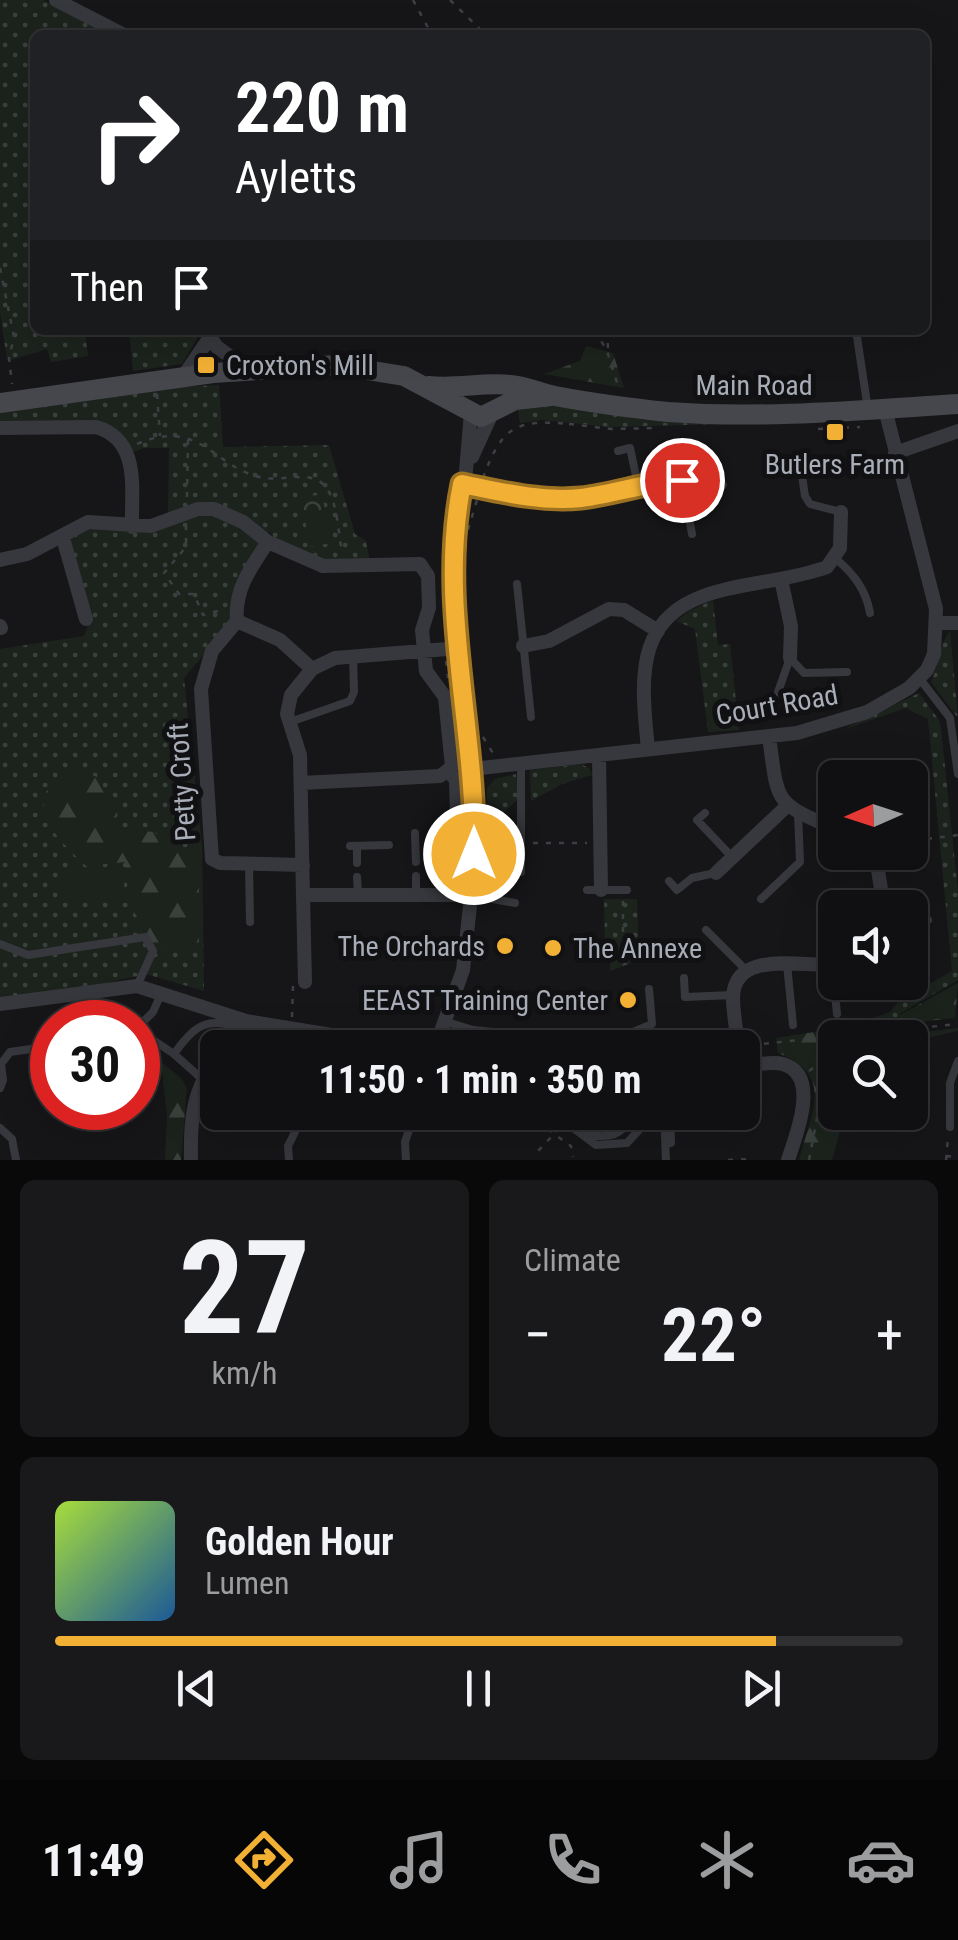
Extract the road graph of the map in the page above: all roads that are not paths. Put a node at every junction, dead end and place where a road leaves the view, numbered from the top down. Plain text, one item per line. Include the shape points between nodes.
1 (56, 0) edge
2 (114, 30) edge
3 (209, 335) edge
4 (211, 335) edge
5 (857, 335) edge
6 (249, 370) junction
7 (183, 377) junction
8 (485, 385) junction
9 (426, 386) junction
10 (551, 396) junction
11 (7, 401) edge
12 (958, 404) edge
13 (877, 409) junction
14 (469, 410) junction
15 (494, 411) junction
16 (0, 428) edge
17 (958, 431) edge
18 (618, 451) dead end
19 (895, 453) junction
20 (801, 469) dead end
21 (464, 478) junction
22 (682, 480) junction
23 (638, 485) junction
24 (723, 485) dead end
25 (841, 512) joint
26 (132, 527) junction
27 (692, 534) dead end
28 (63, 538) junction
29 (268, 542) junction
30 (836, 559) junction
31 (0, 560) edge
32 (782, 579) junction
33 (517, 584) dead end
34 (870, 613) dead end
35 (236, 614) junction
36 (86, 619) dead end
37 (936, 623) junction
38 (958, 623) edge
39 (658, 631) junction
40 (523, 646) junction
41 (460, 648) junction
42 (424, 652) junction
43 (353, 656) junction
44 (790, 658) junction
45 (312, 669) junction
46 (847, 672) dead end
47 (920, 678) junction
48 (772, 709) dead end
49 (531, 718) dead end
50 (289, 722) junction
51 (769, 736) junction
52 (648, 748) junction
53 (599, 755) junction
54 (519, 764) junction
55 (472, 770) junction
56 (449, 772) junction
57 (958, 774) edge
58 (301, 783) junction
59 (792, 810) junction
60 (705, 813) dead end
61 (457, 814) road end
62 (818, 821) edge
63 (415, 833) dead end
64 (389, 845) dead end
65 (732, 858) junction
66 (416, 862) dead end
67 (357, 863) dead end
68 (249, 864) junction
69 (304, 864) junction
70 (520, 872) dead end
71 (716, 873) joint
72 (416, 876) dead end
73 (358, 877) dead end
74 (668, 881) dead end
75 (594, 890) joint
76 (625, 890) road end
77 (416, 892) junction
78 (303, 894) junction
79 (358, 894) junction
80 (464, 894) junction
81 (761, 898) dead end
82 (515, 903) dead end
83 (250, 922) dead end
84 (706, 930) dead end
85 (0, 944) edge
86 (787, 964) junction
87 (818, 964) edge
88 (748, 971) junction
89 (684, 978) dead end
90 (305, 982) road end
91 (137, 986) junction
92 (649, 989) dead end
93 (161, 994) junction
94 (733, 995) junction
95 (158, 1000) edge
96 (836, 1000) edge
97 (0, 1004) edge
98 (837, 1014) dead end
99 (450, 1025) junction
100 (793, 1025) dead end
101 (244, 1030) edge
102 (303, 1030) edge
103 (446, 1030) edge
104 (736, 1030) edge
105 (160, 1045) edge
106 (30, 1046) edge
107 (174, 1054) junction
108 (958, 1060) edge
109 (760, 1065) edge
110 (200, 1077) edge
111 (200, 1085) edge
112 (0, 1088) edge
113 (950, 1127) road end
114 (0, 1128) edge
115 (296, 1130) edge
116 (409, 1130) edge
117 (576, 1130) edge
118 (623, 1130) edge
119 (639, 1130) edge
120 (667, 1130) edge
121 (580, 1133) junction
122 (23, 1137) dead end
123 (12, 1139) junction
124 (16, 1160) edge
125 (192, 1160) edge
126 (289, 1160) edge
127 (406, 1160) edge
128 (668, 1160) edge
129 (788, 1160) edge

1 - 2 street
3 - 7 street
4 - 6 street
5 - 13 lane
6 - 7 main road, Main Road
6 - 9 main road, Main Road via 354,366
7 - 11 main road, Main Road
8 - 9 main road, Main Road
8 - 10 main road, Main Road
8 - 14 main road via 466,395
8 - 15 main road via 498,396
9 - 14 main road, Main Road
10 - 13 main road, Main Road via 692,413
10 - 15 main road, Main Road via 515,400
12 - 13 main road, Main Road
13 - 19 street
14 - 15 main road, Main Road via 481,416
14 - 21 street
15 - 21 street
16 - 26 street via 109,430 131,461
17 - 19 street
18 - 23 lane via 630,448
19 - 37 street
20 - 25 lane via 810,504
21 - 23 street via 480,488 557,499
21 - 41 street via 452,571
22 - 23 street
22 - 24 lane via 707,478
22 - 27 lane
25 - 30 street
26 - 28 street via 88,522
26 - 29 street via 214,509
28 - 31 street
28 - 36 street
29 - 35 street, Petty Croft via 245,574
29 - 42 street via 323,566 414,562 424,568
30 - 32 street via 816,572
30 - 34 lane via 858,582
32 - 39 street via 699,597
32 - 44 street
33 - 40 lane
35 - 45 street
35 - 68 street, Petty Croft via 212,651 201,690 212,859
37 - 38 street
37 - 47 street via 934,654
39 - 40 street via 624,610 608,610 549,641
39 - 52 street via 642,677
40 - 49 lane
41 - 42 street
41 - 55 street
42 - 43 street
42 - 56 street via 426,671 445,697
43 - 45 street
43 - 50 lane via 350,701
44 - 46 lane via 804,672
44 - 48 lane
45 - 50 street via 291,695
47 - 51 street, Court Road via 868,712
47 - 57 lane via 950,718
50 - 58 street
51 - 52 street, Court Road
51 - 59 street via 777,787
52 - 53 street, Court Road
53 - 54 street, Court Road
53 - 75 street
54 - 55 street, Court Road
54 - 70 lane
55 - 80 street via 474,831
56 - 58 street
56 - 61 street via 456,780
58 - 69 street
59 - 62 street
59 - 65 street
59 - 81 lane via 800,862
60 - 65 lane via 697,820
63 - 66 lane
64 - 67 lane via 353,846
65 - 71 street
68 - 69 street, Petty Croft
68 - 83 lane
69 - 78 street
71 - 74 lane via 692,878 677,890
72 - 77 lane
73 - 79 lane
75 - 76 lane
77 - 79 street
77 - 80 street
78 - 79 street
78 - 90 street
80 - 82 lane
80 - 99 street via 463,970
84 - 88 lane
85 - 91 lane via 28,955 146,938 154,951
86 - 87 street
86 - 88 street
86 - 100 lane
88 - 94 street
89 - 94 lane via 685,997
91 - 93 street
91 - 97 street
92 - 99 lane via 652,1024 630,1033 503,1033
93 - 95 lane
93 - 102 street via 246,1021
94 - 104 street
96 - 98 lane
99 - 103 street
101 - 107 lane via 219,1021 202,1024
105 - 107 lane
106 - 112 lane via 2,1058
107 - 110 lane
108 - 113 lane via 950,1083
109 - 129 street via 781,1063 801,1077 802,1106
111 - 125 street via 192,1110
114 - 123 lane
115 - 126 lane
116 - 127 lane
117 - 121 lane
118 - 121 lane via 602,1138
119 - 121 lane via 627,1143 596,1146
120 - 128 lane
122 - 123 lane
123 - 124 lane

